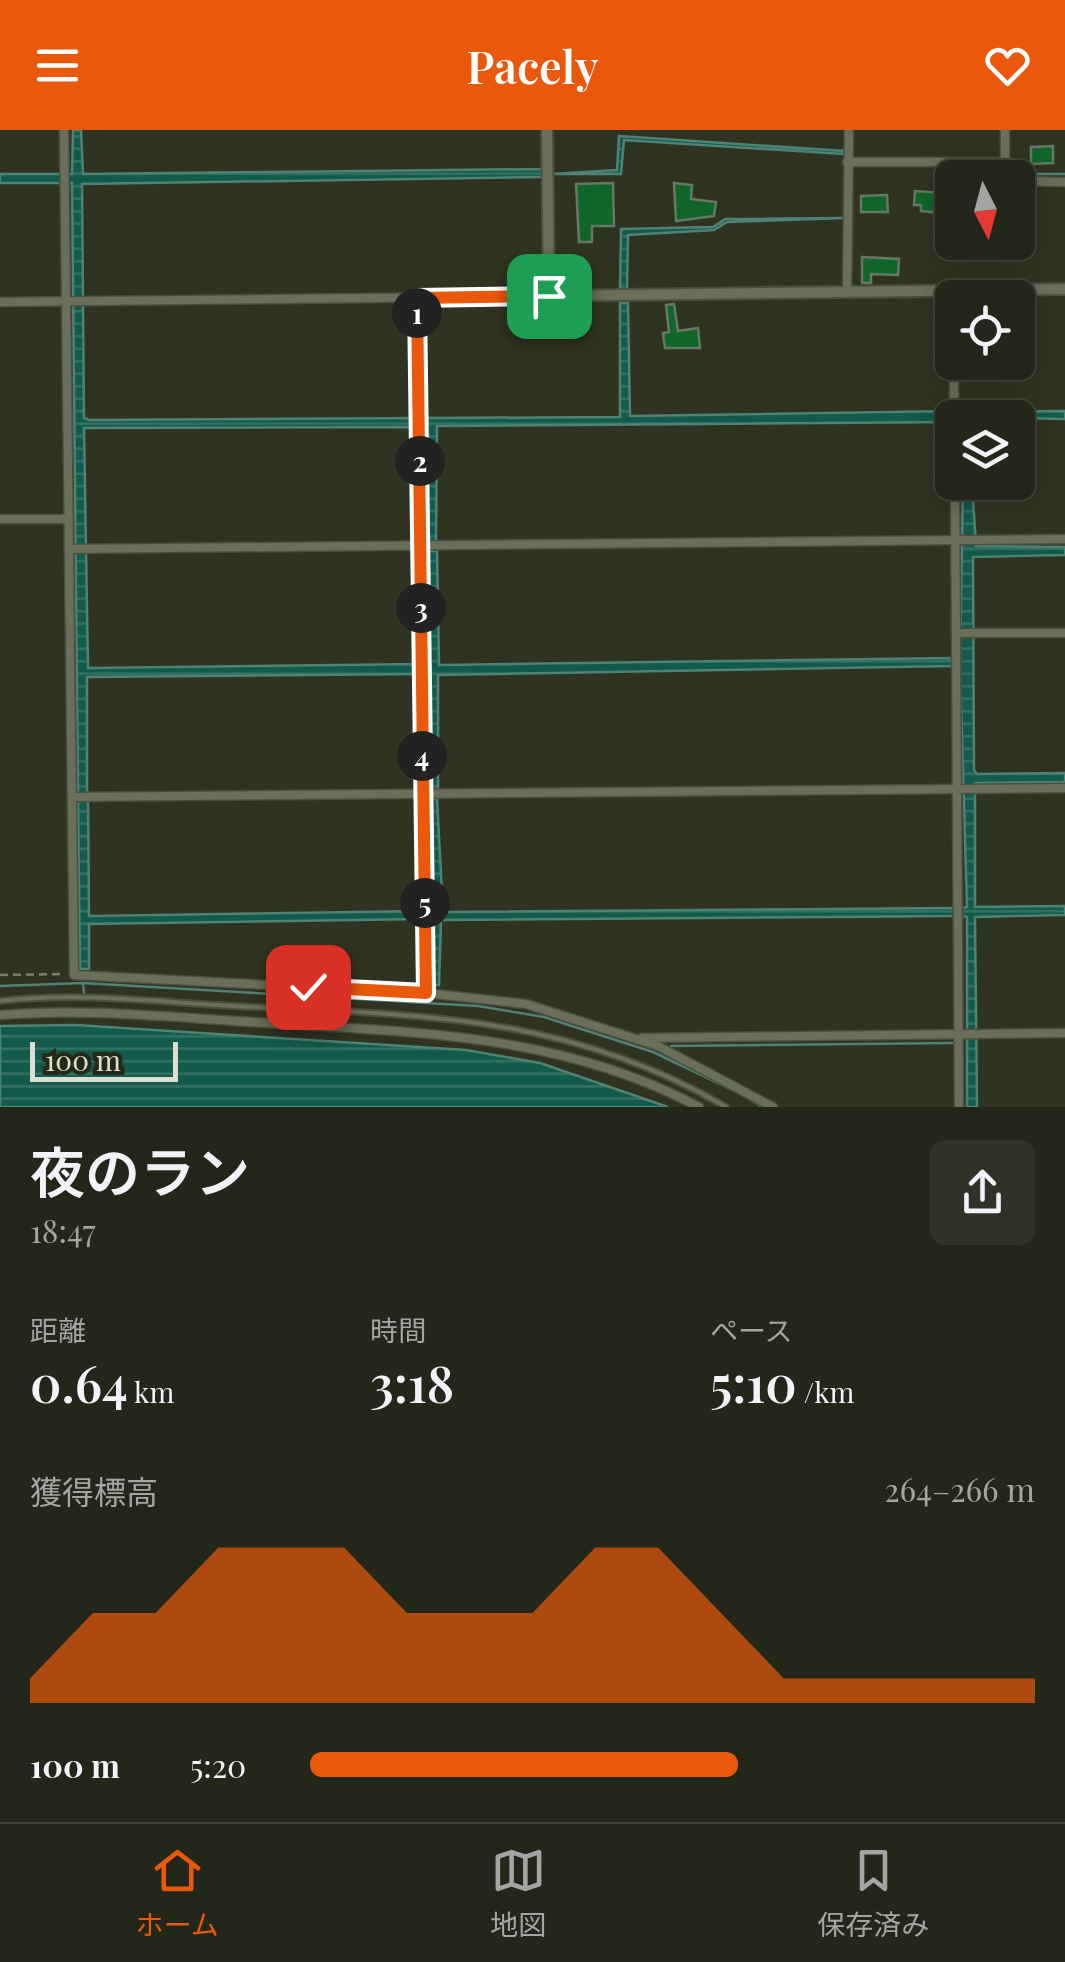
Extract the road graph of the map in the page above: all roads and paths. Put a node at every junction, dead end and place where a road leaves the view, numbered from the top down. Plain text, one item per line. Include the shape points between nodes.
1 (64, 130) edge
2 (547, 130) edge
3 (849, 130) edge
4 (1005, 130) edge
5 (1005, 160) edge
6 (847, 162) junction
7 (935, 162) edge
8 (1035, 181) edge
9 (1065, 182) edge
10 (1065, 290) edge
11 (1035, 291) edge
12 (847, 293) junction
13 (935, 295) edge
14 (549, 296) junction
15 (417, 298) junction
16 (74, 301) junction
17 (0, 302) edge
18 (957, 500) edge
19 (0, 519) edge
20 (68, 519) junction
21 (1065, 539) edge
22 (960, 540) junction
23 (428, 546) junction
24 (77, 549) junction
25 (959, 633) junction
26 (1065, 633) edge
27 (1065, 788) edge
28 (961, 789) junction
29 (431, 794) junction
30 (79, 797) junction
31 (0, 974) edge
32 (74, 975) junction
33 (426, 993) junction
34 (0, 1000) edge
35 (0, 1016) edge
36 (1065, 1033) edge
37 (962, 1034) junction
38 (637, 1038) junction
39 (699, 1107) edge
40 (726, 1107) edge
41 (773, 1107) edge
42 (960, 1107) edge

1 - 16 street
2 - 14 street
3 - 6 street
4 - 5 street
6 - 7 street
6 - 12 street
8 - 9 street
10 - 11 street
12 - 13 street
12 - 14 street
14 - 15 street
15 - 16 street
15 - 23 street
16 - 17 street
16 - 20 street
18 - 22 street
19 - 20 street
20 - 24 street
21 - 22 street
22 - 23 street
22 - 25 street
23 - 24 street
23 - 29 street via 421,670
24 - 30 street via 70,628 71,750
25 - 26 street
25 - 28 street
27 - 28 street
28 - 29 street
28 - 37 street
29 - 30 street
29 - 33 street
30 - 32 street
31 - 32 path
32 - 33 street
33 - 38 street via 526,1004
34 - 40 lane via 85,998 492,1023 640,1062
35 - 39 street via 89,1012 464,1035 550,1050
36 - 37 street
37 - 38 street
37 - 42 street
38 - 41 street

